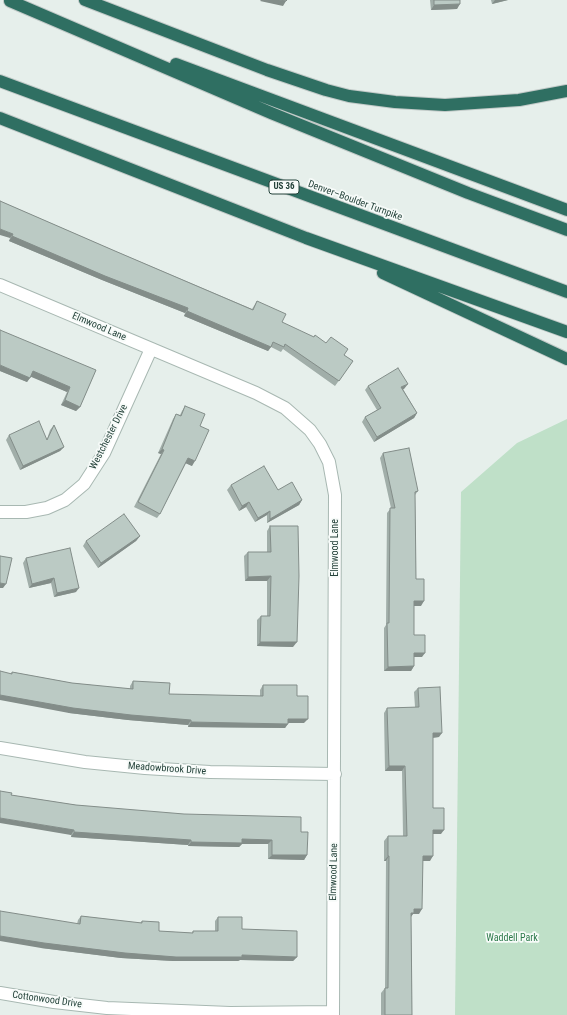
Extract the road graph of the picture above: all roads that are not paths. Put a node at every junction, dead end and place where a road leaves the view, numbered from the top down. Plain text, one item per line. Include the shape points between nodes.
1 (85, 0) edge
2 (8, 1) edge
3 (0, 81) edge
4 (567, 91) edge
5 (0, 118) edge
6 (567, 210) edge
7 (567, 230) edge
8 (306, 238) junction
9 (0, 285) edge
10 (567, 292) edge
11 (567, 332) edge
12 (151, 349) junction
13 (567, 359) edge
14 (0, 512) edge
15 (0, 748) edge
16 (335, 774) junction
17 (0, 993) edge
18 (333, 1014) edge

1 - 4 highway via 267,70 349,96 445,105 519,100
2 - 6 highway
2 - 7 highway via 271,113
3 - 10 highway, Denver–Boulder Turnpike / US 36
5 - 8 highway
8 - 11 highway
8 - 13 highway
9 - 12 street, Elmwood Lane
12 - 14 street, Westchester Drive via 104,452 84,484 66,500 47,508 26,512
12 - 16 street, Elmwood Lane via 256,393 285,408 310,430 329,462 335,495
15 - 16 street, Meadowbrook Drive via 84,762 145,768
16 - 18 street, Elmwood Lane
17 - 18 street, Cottonwood Drive via 106,1008

